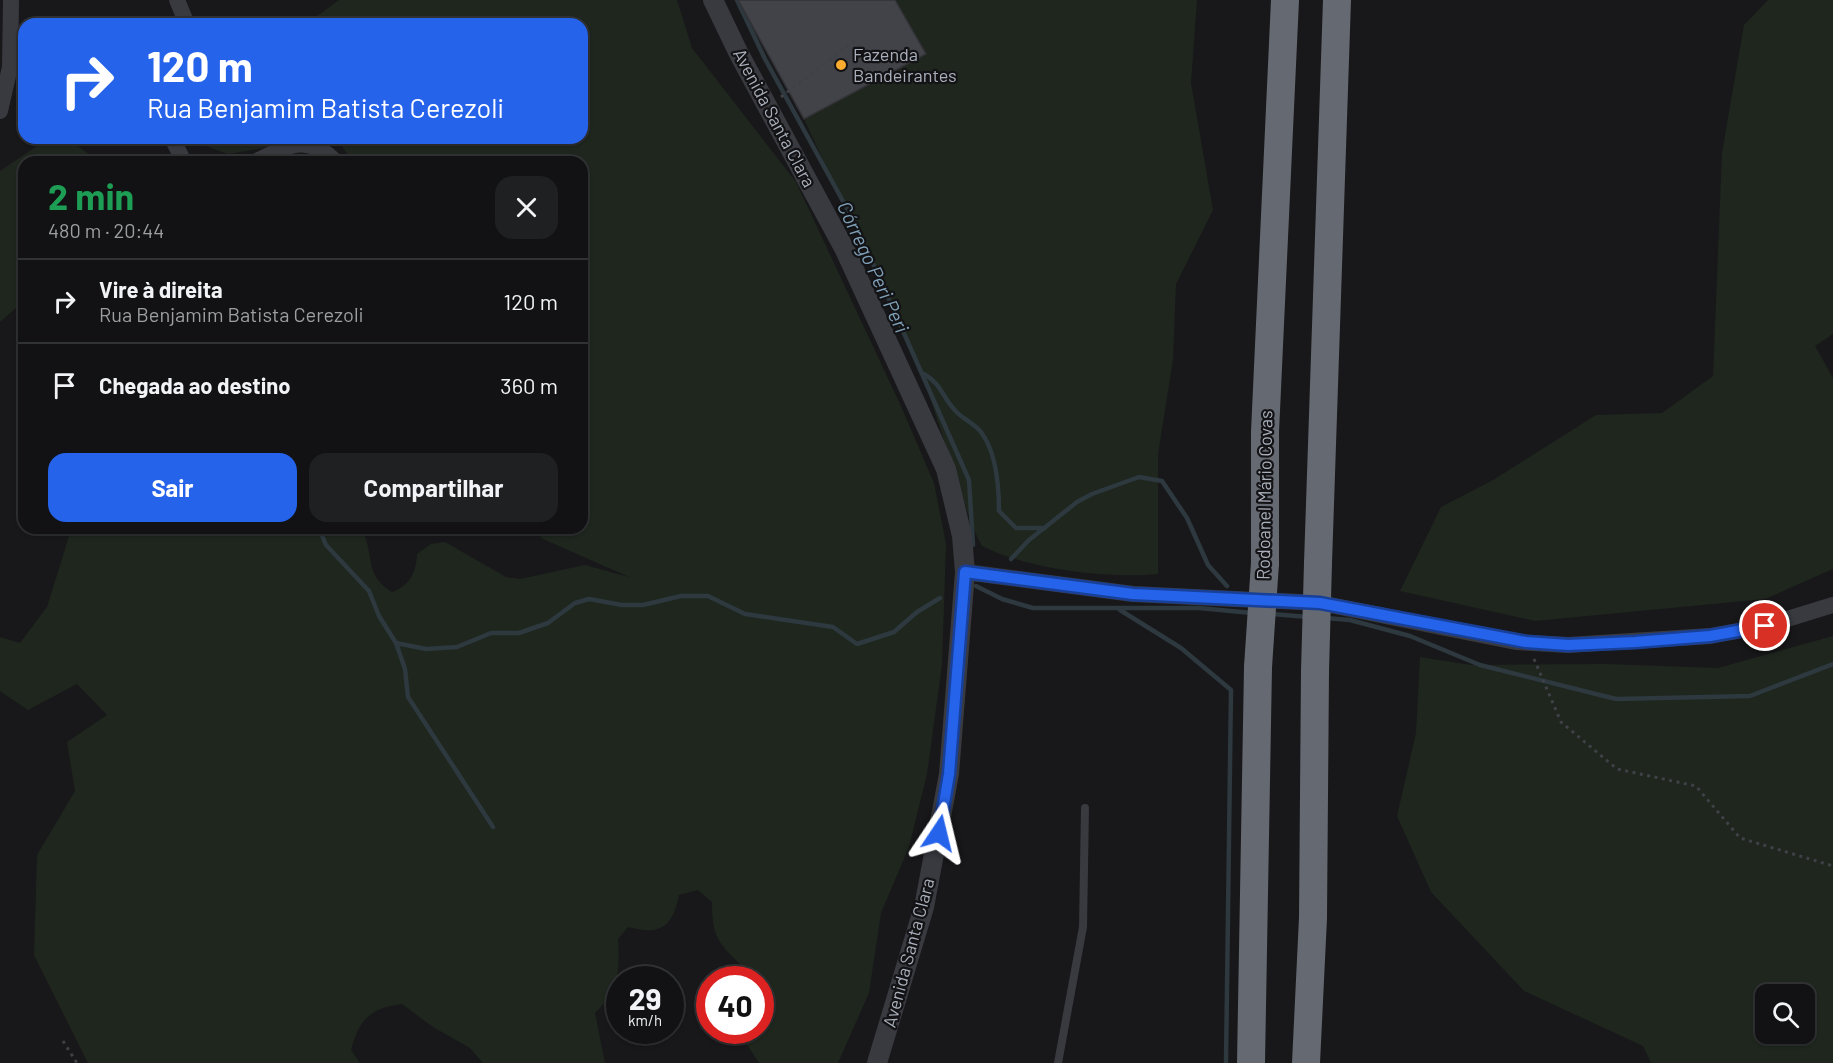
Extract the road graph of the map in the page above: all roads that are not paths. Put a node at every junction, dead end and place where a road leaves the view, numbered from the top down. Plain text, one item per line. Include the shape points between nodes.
1 (11, 0) edge
2 (177, 0) edge
3 (713, 0) edge
4 (1285, 0) edge
5 (1337, 0) edge
6 (184, 18) edge
7 (0, 111) edge
8 (303, 144) edge
9 (303, 144) edge
10 (268, 156) edge
11 (330, 156) edge
12 (965, 572) junction
13 (1833, 605) edge
14 (1085, 808) dead end
15 (877, 1063) edge
16 (1058, 1063) edge
17 (1251, 1063) edge
18 (1306, 1063) edge

1 - 7 street via 10,67
2 - 6 street
3 - 12 street, Avenida Santa Clara via 845,250 946,470 957,510
4 - 17 highway, Rodoanel Mário Covas, bridge via 1265,432
5 - 18 highway, bridge
8 - 10 street
9 - 11 street via 320,147
12 - 13 street via 1133,594 1320,603 1526,642 1568,645 1710,636 1765,626
12 - 15 street, Avenida Santa Clara via 949,774 936,852 924,907
14 - 16 lane via 1083,927

